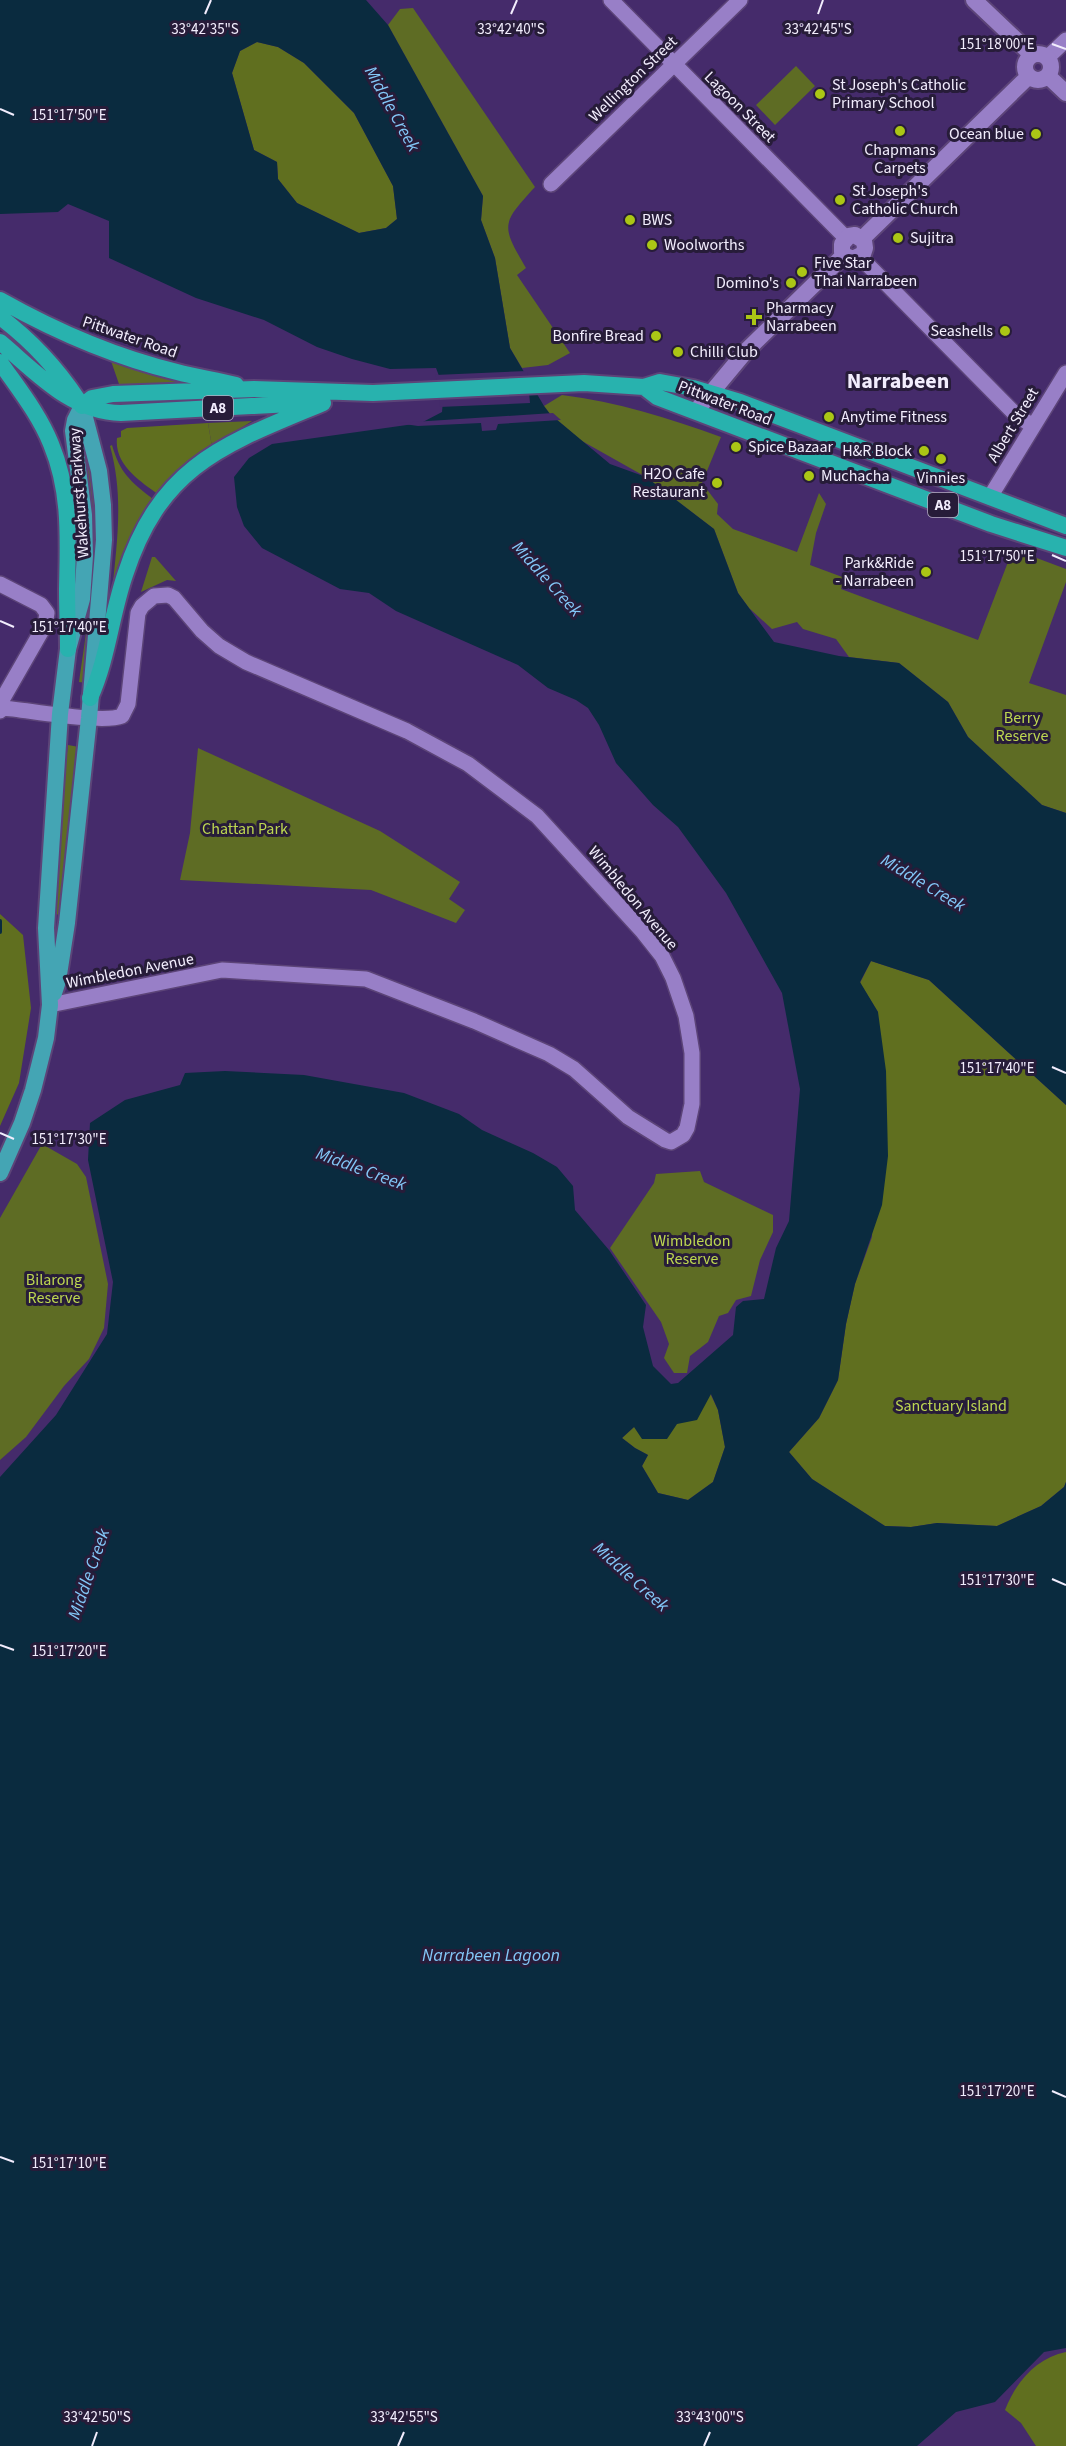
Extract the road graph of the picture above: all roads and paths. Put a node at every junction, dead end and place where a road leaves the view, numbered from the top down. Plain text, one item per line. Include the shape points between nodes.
1 (611, 0) edge
2 (740, 0) edge
3 (974, 0) edge
4 (1066, 39) edge
5 (1040, 56) junction
6 (674, 65) junction
7 (1029, 76) junction
8 (1048, 76) junction
9 (1066, 93) edge
10 (551, 184) dead end
11 (854, 246) junction
12 (0, 300) edge
13 (0, 317) edge
14 (0, 342) edge
15 (0, 362) edge
16 (1066, 372) edge
17 (644, 387) junction
18 (254, 389) junction
19 (373, 393) junction
20 (710, 393) junction
21 (323, 403) junction
22 (82, 406) junction
23 (696, 411) junction
24 (1033, 426) junction
25 (990, 497) junction
26 (1066, 526) edge
27 (1066, 549) edge
28 (0, 584) edge
29 (68, 649) junction
30 (90, 698) junction
31 (1, 709) edge
32 (60, 714) junction
33 (89, 718) junction
34 (67, 923) junction
35 (46, 928) junction
36 (50, 1005) junction
37 (0, 1173) edge

1 - 6 street, Lagoon Street
2 - 6 street, Wellington Street
3 - 5 street
4 - 5 street
5 - 7 street via 1026,64
5 - 8 street via 1051,64
6 - 10 street, Wellington Street
6 - 11 street, Lagoon Street
7 - 8 street via 1036,80
7 - 11 street
8 - 9 street
11 - 20 street via 746,351
11 - 24 street, Lagoon Street via 1016,415
12 - 18 highway, Pittwater Road / A8 via 64,333 130,358
13 - 22 highway via 36,345
14 - 22 highway, Pittwater Road / A8 via 59,392
15 - 29 highway via 38,418 60,471 69,523
16 - 24 street, Albert Street
17 - 19 highway, Pittwater Road / A8 via 584,383
17 - 20 highway, Pittwater Road / A8 via 660,382
17 - 23 highway, Pittwater Road / A8 via 657,397
18 - 19 highway, Pittwater Road / A8
18 - 22 highway, Pittwater Road / A8 via 104,395
19 - 21 highway, Pittwater Road / A8
20 - 23 street
20 - 25 highway, Pittwater Road / A8
21 - 22 highway, Pittwater Road / A8 via 121,413 98,412
21 - 30 highway via 229,443 188,472 161,502 144,528 125,574 101,674
22 - 29 main road, Wakehurst Parkway via 73,430 85,556 82,598
22 - 30 main road, Wakehurst Parkway via 99,471 104,540
23 - 27 highway, Pittwater Road / A8
24 - 25 street, Albert Street
25 - 26 highway, Pittwater Road / A8
28 - 31 street via 41,605 47,613 45,625 2,700
29 - 32 main road, Wakehurst Parkway
30 - 33 main road, Wakehurst Parkway
31 - 32 street, Wimbledon Avenue
32 - 33 street, Wimbledon Avenue
32 - 35 main road, Wakehurst Parkway
33 - 34 main road, Wakehurst Parkway
33 - 36 street, Wimbledon Avenue via 116,718 126,710 138,613 148,599 162,594 174,598 219,646 246,662 407,730 468,764 537,816 662,956 686,1016 692,1053 692,1104 683,1135 677,1140 665,1140 628,1117 574,1069 549,1054 366,979 222,970
34 - 35 main road
34 - 36 main road, Wakehurst Parkway
35 - 36 main road, Wakehurst Parkway
36 - 37 main road, Wakehurst Parkway via 33,1090

